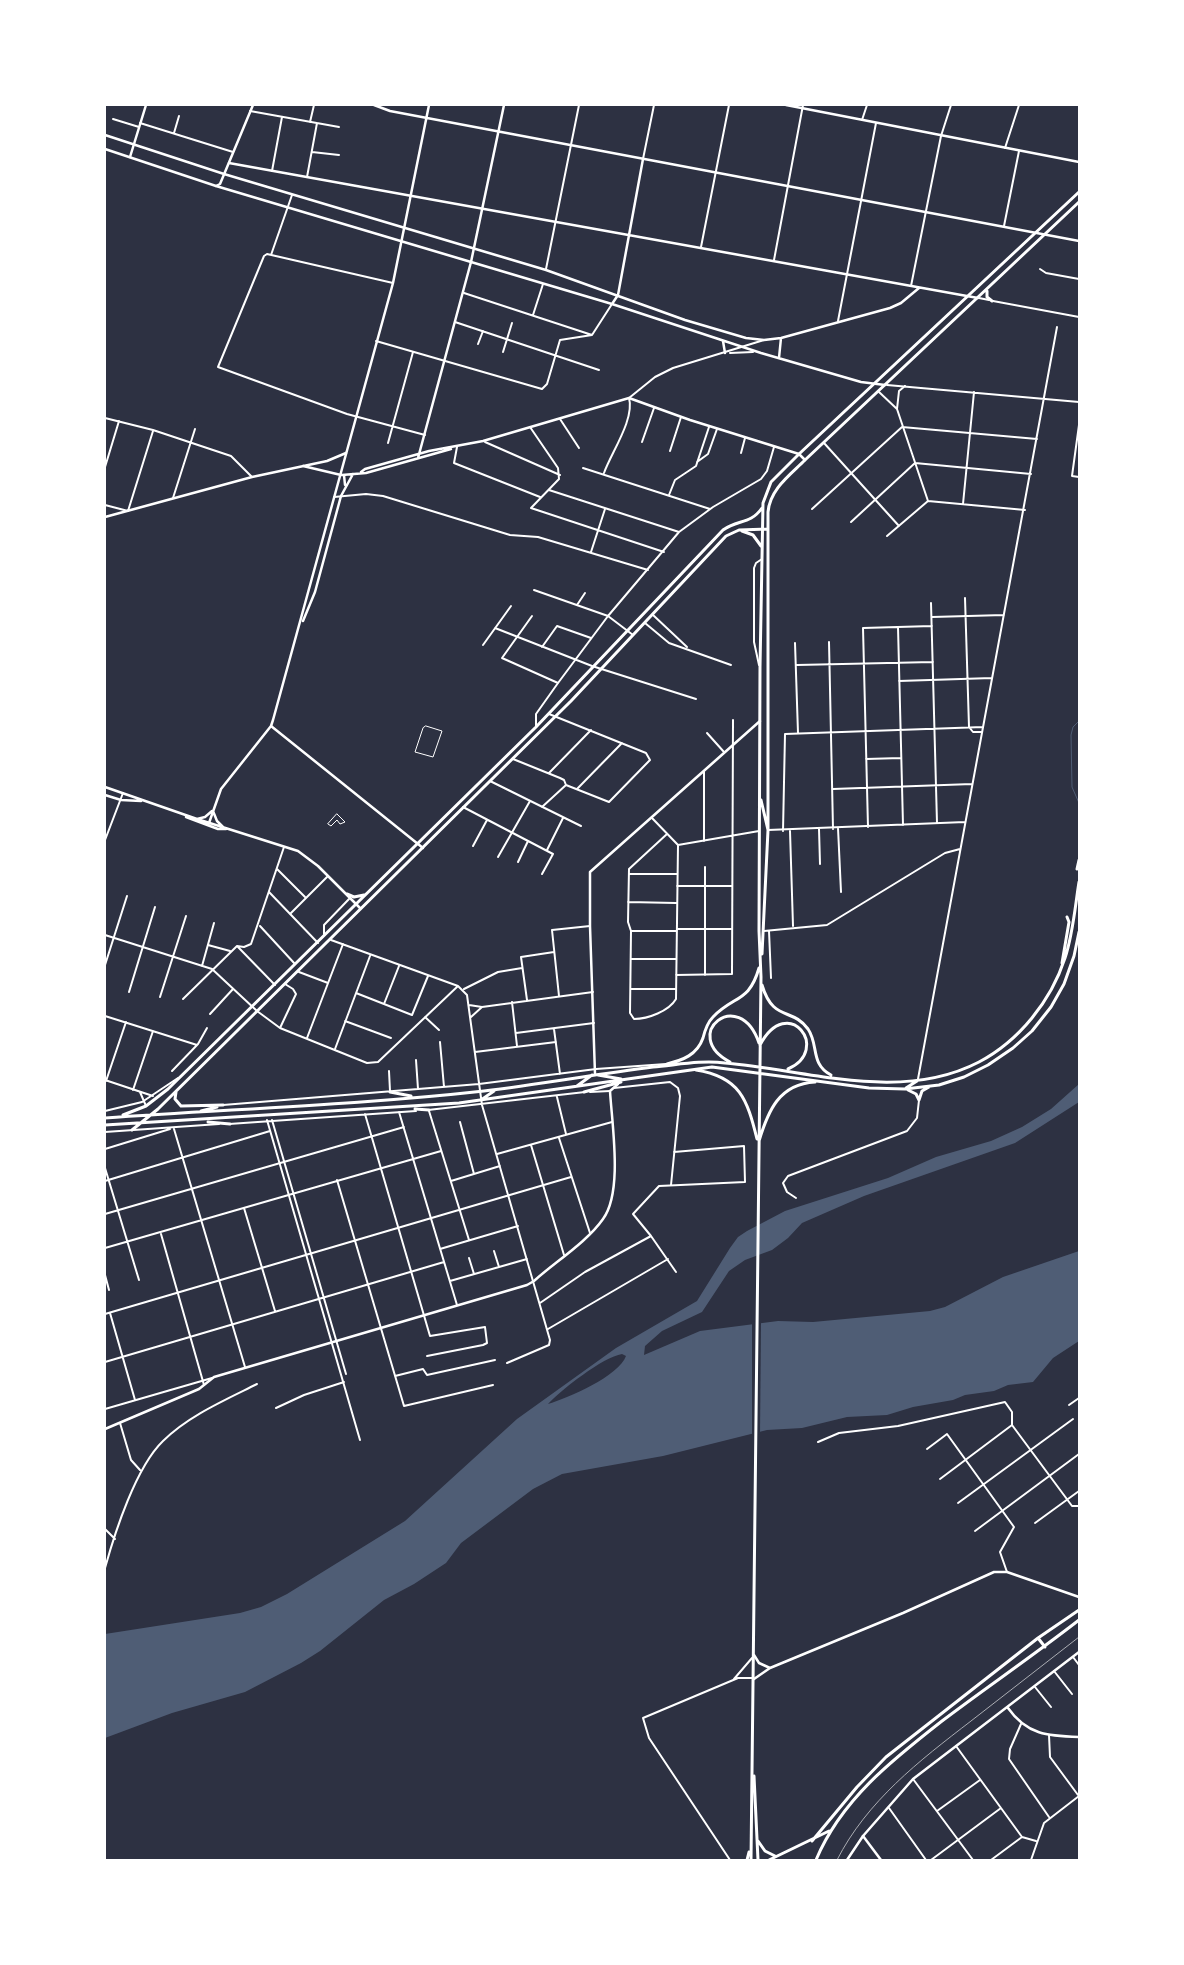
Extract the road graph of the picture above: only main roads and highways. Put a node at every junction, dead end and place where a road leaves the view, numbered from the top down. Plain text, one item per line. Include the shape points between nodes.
1 (1079, 192) edge
2 (1079, 202) edge
3 (987, 290) junction
4 (992, 301) road end
5 (762, 508) junction
6 (762, 529) junction
7 (768, 529) junction
8 (739, 530) junction
9 (762, 548) junction
10 (760, 634) junction
11 (768, 644) junction
12 (767, 704) junction
13 (760, 721) junction
14 (767, 732) junction
15 (760, 794) junction
16 (768, 830) junction
17 (1079, 860) edge
18 (1077, 869) dead end
19 (1079, 882) edge
20 (365, 895) junction
21 (349, 896) road end
22 (1067, 917) dead end
23 (1079, 932) edge
24 (761, 963) junction
25 (1062, 966) junction
26 (761, 977) junction
27 (760, 1046) junction
28 (731, 1063) junction
29 (656, 1067) junction
30 (686, 1070) junction
31 (782, 1070) junction
32 (595, 1074) junction
33 (836, 1077) junction
34 (634, 1078) junction
35 (628, 1079) junction
36 (918, 1080) junction
37 (822, 1081) junction
38 (932, 1086) junction
39 (575, 1087) junction
40 (501, 1089) junction
41 (905, 1089) junction
42 (176, 1091) junction
43 (390, 1092) road end
44 (584, 1092) road end
45 (417, 1097) junction
46 (482, 1103) junction
47 (404, 1108) junction
48 (429, 1110) road end
49 (194, 1114) junction
50 (151, 1115) junction
51 (105, 1118) edge
52 (197, 1120) junction
53 (142, 1123) junction
54 (230, 1124) road end
55 (105, 1125) edge
56 (132, 1130) road end
57 (758, 1144) junction
58 (1079, 1610) edge
59 (1079, 1620) edge
60 (1038, 1638) junction
61 (1045, 1646) junction
62 (753, 1751) junction
63 (833, 1828) junction
64 (756, 1837) junction
65 (812, 1841) junction
66 (776, 1856) junction
67 (749, 1860) edge
68 (758, 1860) edge
69 (770, 1860) edge
70 (816, 1860) edge

1 - 5 main road via 799,454 771,482
2 - 3 main road
3 - 4 main road
3 - 7 main road via 805,460 773,494 768,507
5 - 6 main road
5 - 20 main road via 753,519 723,530 549,714
6 - 7 main road
6 - 8 main road
6 - 9 main road
7 - 11 main road
8 - 9 main road via 753,535
8 - 42 main road via 726,536 556,716
9 - 10 main road
10 - 11 main road
10 - 13 main road
11 - 12 main road
12 - 13 main road
12 - 14 main road
13 - 14 main road
13 - 15 main road
14 - 16 main road
15 - 16 main road
15 - 24 main road
16 - 24 main road via 767,931
17 - 18 main road
19 - 25 main road
20 - 21 main road
20 - 51 main road via 180,1077 146,1106 129,1114
22 - 25 main road
23 - 38 main road via 1064,984 1032,1031 988,1066
24 - 26 main road
24 - 29 main road via 748,993 713,1017 693,1052 683,1060
25 - 36 main road via 1033,1017 1010,1041 971,1066 940,1077
26 - 27 main road
26 - 33 main road via 764,992 772,1004 781,1013 804,1025 811,1035 818,1063 825,1072
27 - 28 main road via 744,1019 732,1015 721,1018 711,1028 710,1042 716,1053
27 - 31 main road via 775,1026 792,1023 800,1028 807,1043 805,1054 797,1064
27 - 57 main road
28 - 29 main road
28 - 31 main road
29 - 32 main road
30 - 34 main road
30 - 37 main road via 717,1067
30 - 57 main road via 714,1073 736,1088 747,1102
31 - 33 main road
32 - 35 main road
32 - 39 main road
32 - 40 main road
33 - 36 main road via 887,1083
34 - 35 main road
34 - 44 main road
35 - 39 main road
36 - 38 main road
36 - 41 main road
37 - 41 main road
37 - 57 main road via 796,1086 777,1100 769,1112
38 - 41 main road
38 - 41 main road via 922,1091 919,1100 913,1091
39 - 46 main road
40 - 45 main road
40 - 46 main road via 491,1092
42 - 49 main road via 175,1100 181,1106 223,1105
42 - 50 main road
43 - 45 main road
45 - 49 main road
46 - 47 main road
47 - 48 main road
47 - 52 main road
49 - 50 main road
50 - 51 main road
50 - 53 main road
52 - 53 main road
52 - 54 main road
53 - 55 main road
53 - 56 main road
57 - 62 main road
58 - 60 main road
59 - 61 main road
60 - 61 main road
60 - 65 main road via 886,1757 856,1787
61 - 63 main road via 901,1753 863,1789
62 - 64 main road
62 - 67 main road
63 - 65 main road
63 - 70 main road
64 - 66 main road via 762,1849
64 - 68 main road
65 - 66 main road
66 - 69 main road

